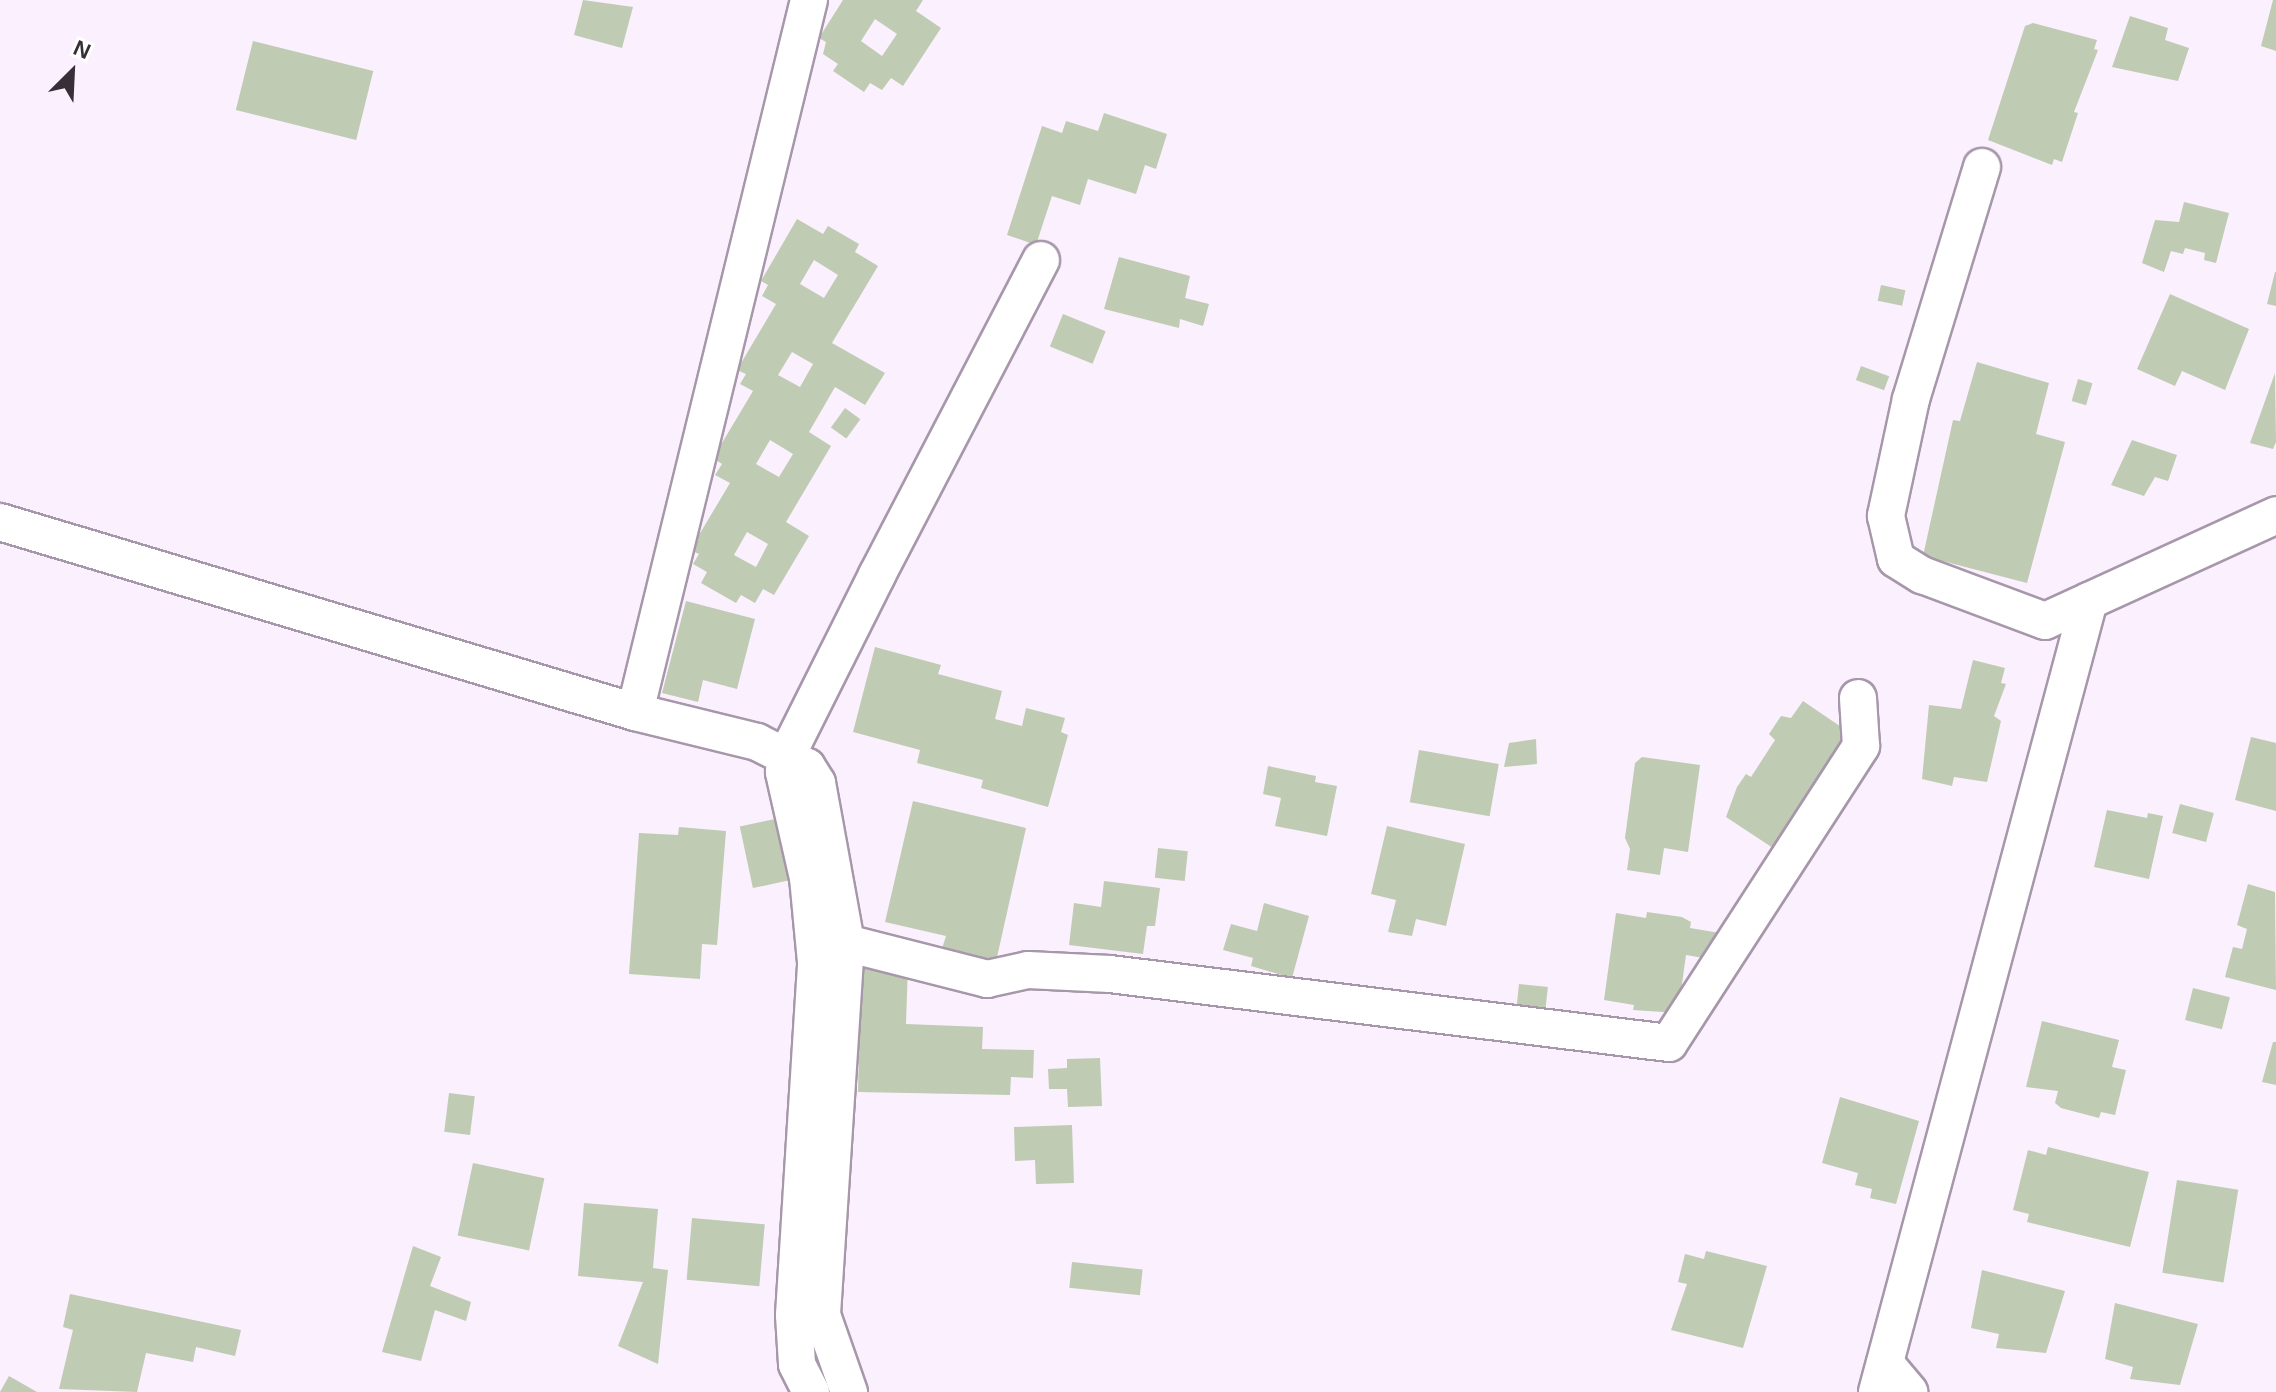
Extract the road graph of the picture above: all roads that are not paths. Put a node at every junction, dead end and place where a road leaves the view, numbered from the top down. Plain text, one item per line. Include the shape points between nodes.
1 (809, 0) edge
2 (1982, 167) dead end
3 (1041, 260) dead end
4 (2276, 515) edge
5 (0, 522) edge
6 (2089, 601) junction
7 (1858, 698) dead end
8 (635, 712) junction
9 (787, 755) junction
10 (846, 943) junction
11 (1881, 1377) edge
12 (811, 1392) edge
13 (849, 1392) edge
14 (1909, 1392) edge

1 - 8 street
2 - 6 street via 1911,399 1886,516 1887,537 1896,559 1922,575 2045,621
3 - 9 street
4 - 6 street
5 - 8 street
6 - 11 street
7 - 10 street via 1861,746 1669,1043 1110,974 1028,970 987,979
8 - 9 street via 722,732
9 - 10 street via 807,767 817,783
9 - 12 street via 784,772 808,878 816,962 794,1315 797,1364
10 - 13 street via 822,1315
11 - 14 street

